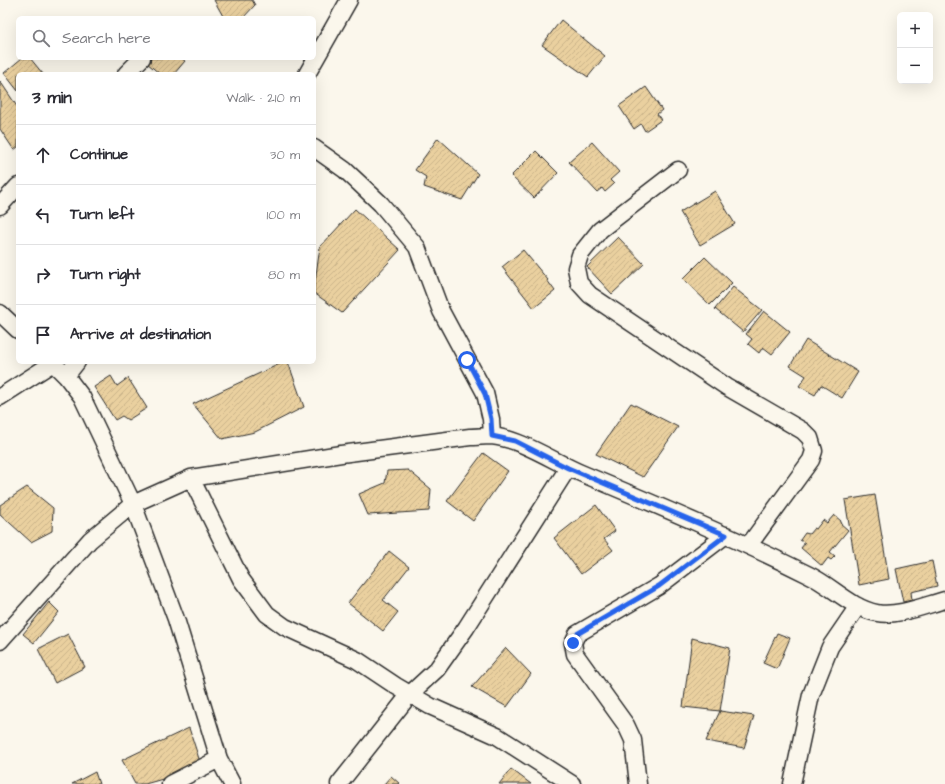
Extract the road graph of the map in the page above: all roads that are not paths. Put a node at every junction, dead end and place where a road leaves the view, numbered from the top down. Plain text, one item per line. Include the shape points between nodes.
1 (349, 0) edge
2 (316, 58) edge
3 (140, 60) edge
4 (315, 60) edge
5 (128, 72) edge
6 (308, 72) edge
7 (316, 149) edge
8 (678, 170) dead end
9 (16, 188) edge
10 (0, 206) edge
11 (0, 313) edge
12 (16, 328) edge
13 (49, 364) edge
14 (54, 364) edge
15 (76, 364) edge
16 (66, 376) junction
17 (0, 398) edge
18 (492, 436) junction
19 (568, 468) junction
20 (190, 478) junction
21 (133, 504) junction
22 (726, 535) junction
23 (749, 545) junction
24 (945, 600) edge
25 (858, 606) junction
26 (0, 641) edge
27 (410, 694) junction
28 (219, 759) junction
29 (565, 782) edge
30 (170, 784) edge
31 (232, 784) edge
32 (339, 784) edge
33 (638, 784) edge
34 (792, 784) edge

1 - 2 street
3 - 5 street
4 - 6 street
7 - 18 street via 345,170 381,204 417,247 441,311 485,394
8 - 23 street via 600,230 580,255 576,268 579,283 590,295 727,387 803,431 810,438 814,451 811,460
9 - 10 street
11 - 12 street
13 - 17 street
14 - 16 street
15 - 16 street
16 - 21 street via 82,397
18 - 19 street via 515,441
18 - 20 street via 341,454
19 - 22 street
19 - 27 street via 462,634 437,669
20 - 21 street
20 - 27 street via 241,579 267,614 285,626 357,660
21 - 26 street via 90,540
21 - 28 street via 176,619
22 - 23 street
22 - 33 street via 659,586 577,634 573,643 575,654 626,725 633,740
23 - 25 street via 812,576
24 - 25 street via 897,613 878,613
25 - 34 street via 830,647 810,695
27 - 29 street via 430,706 497,736
27 - 32 street
28 - 30 street
28 - 31 street

